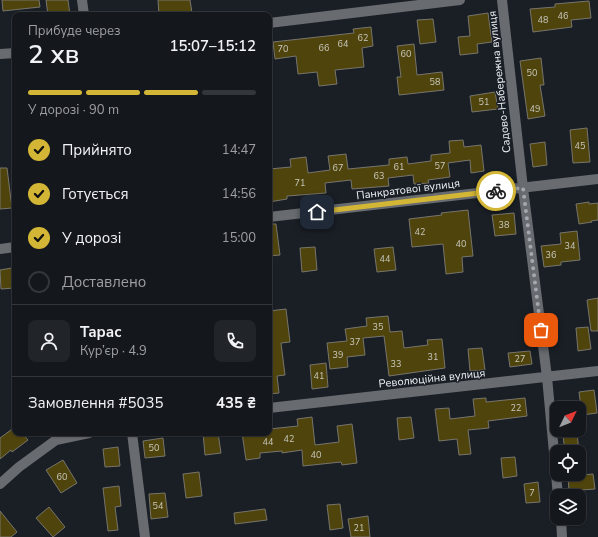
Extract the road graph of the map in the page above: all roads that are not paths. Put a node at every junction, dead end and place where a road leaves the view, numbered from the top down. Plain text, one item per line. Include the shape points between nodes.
1 (82, 0) edge
2 (460, 0) edge
3 (502, 0) edge
4 (84, 12) edge
5 (272, 23) edge
6 (12, 52) edge
7 (0, 54) edge
8 (598, 179) edge
9 (523, 188) junction
10 (272, 217) edge
11 (12, 247) edge
12 (0, 249) edge
13 (598, 371) edge
14 (547, 377) junction
15 (272, 408) edge
16 (74, 436) edge
17 (132, 436) edge
18 (0, 484) edge
19 (557, 489) edge
20 (561, 525) edge
21 (144, 537) edge
22 (562, 537) edge

1 - 4 street
2 - 5 street
3 - 9 street, Садово-Набережна вулиця
6 - 7 street
8 - 9 street, Панкратової вулиця
9 - 10 street, Панкратової вулиця
9 - 14 street, Садово-Набережна вулиця
11 - 12 street
13 - 14 street, Революційна вулиця
14 - 15 street, Революційна вулиця
14 - 19 street, Садово-Набережна вулиця
16 - 18 street via 56,440
17 - 21 street
20 - 22 street

